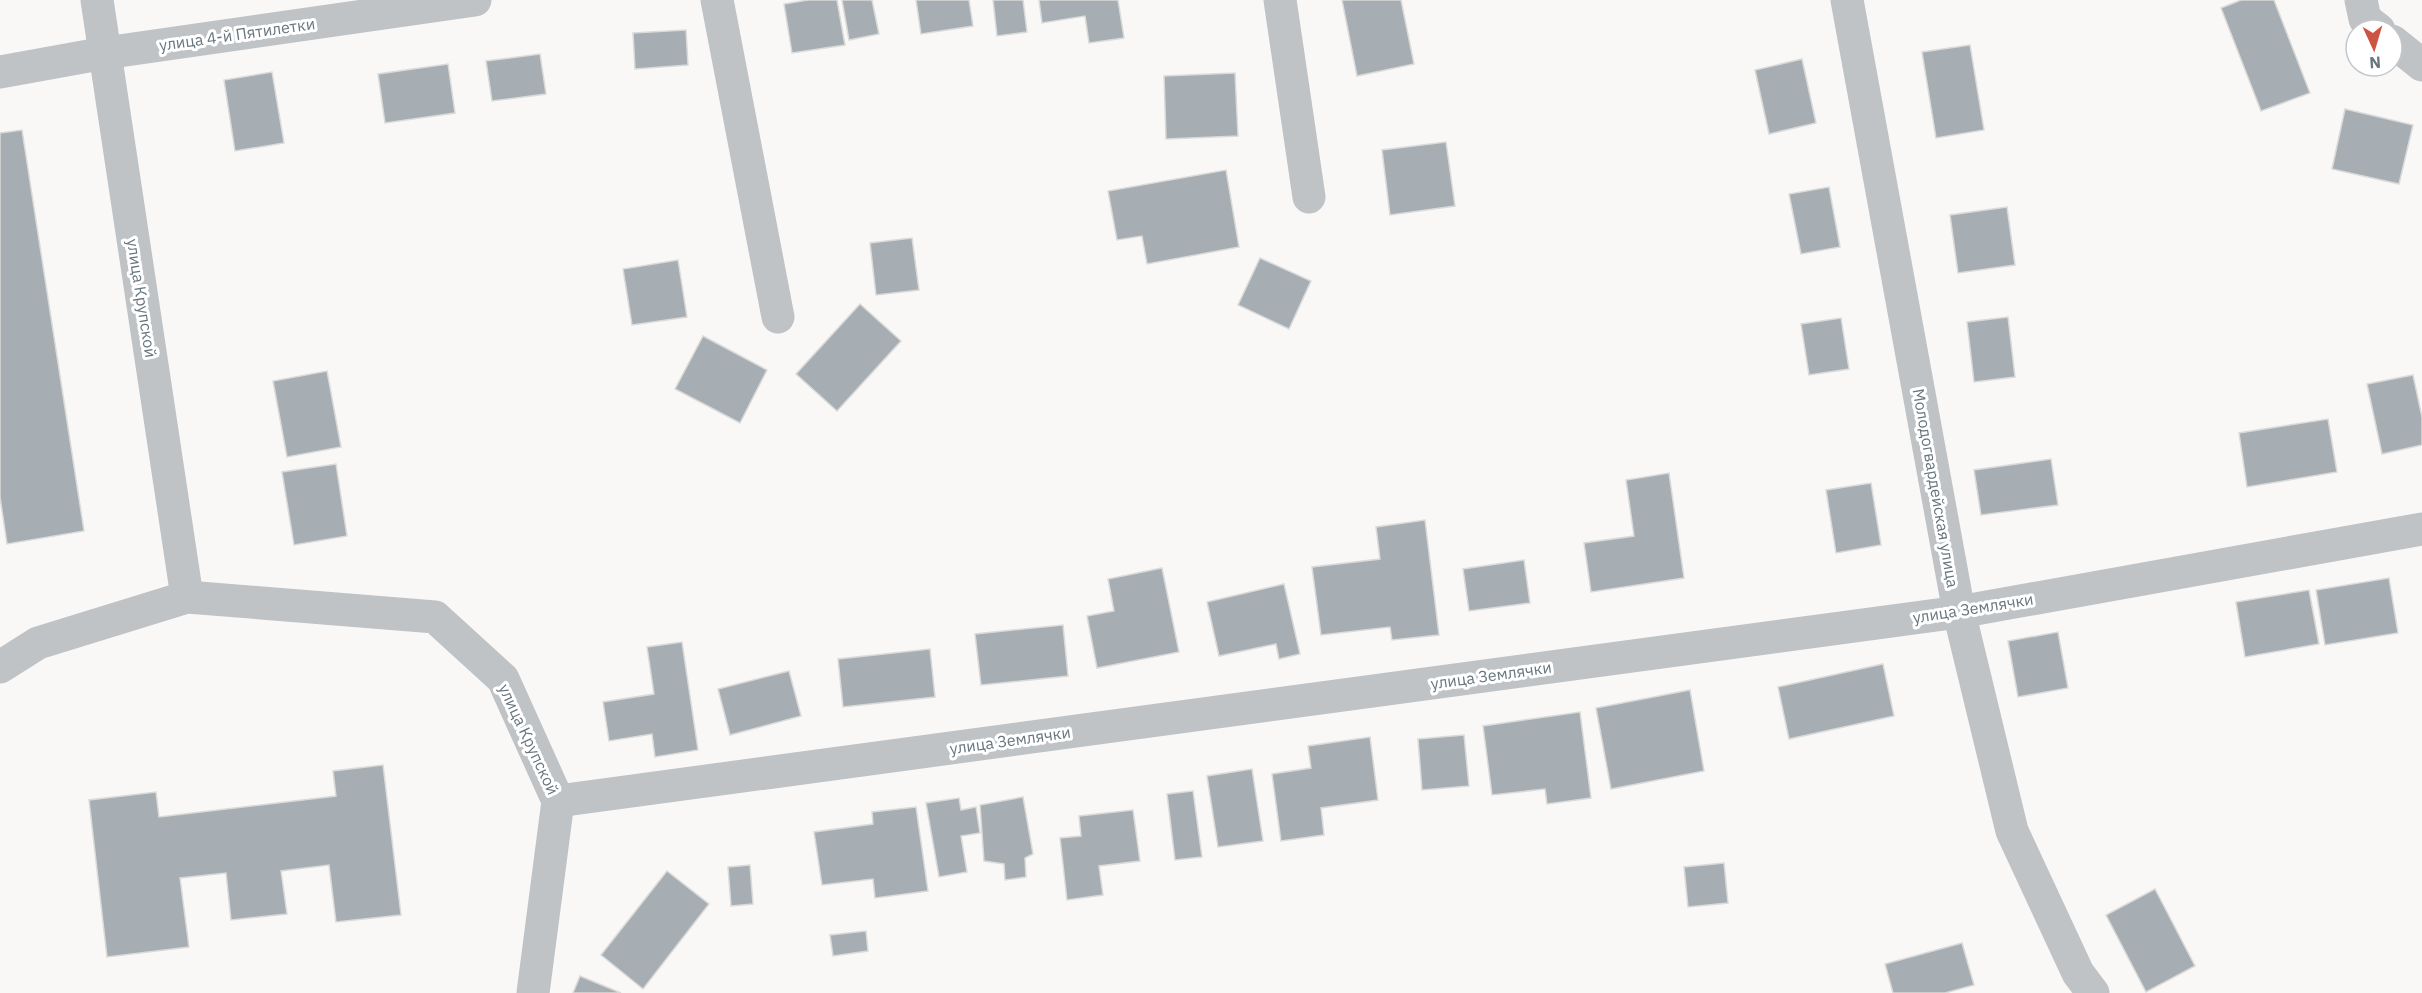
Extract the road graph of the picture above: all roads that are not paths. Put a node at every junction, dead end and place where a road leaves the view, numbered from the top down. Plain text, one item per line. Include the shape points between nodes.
1 (97, 0) edge
2 (475, 0) edge
3 (717, 0) edge
4 (1280, 0) edge
5 (1847, 0) edge
6 (2361, 0) edge
7 (2365, 18) edge
8 (2404, 51) edge
9 (105, 53) junction
10 (2422, 65) edge
11 (0, 72) edge
12 (1310, 197) dead end
13 (778, 317) dead end
14 (2422, 529) edge
15 (187, 597) junction
16 (1959, 612) junction
17 (0, 667) edge
18 (558, 801) junction
19 (533, 993) edge
20 (2092, 993) edge

1 - 9 street, улица Крупской
2 - 9 street, улица 4-й Пятилетки
3 - 13 street
4 - 12 street
5 - 16 street, Молодогвардейская улица
6 - 7 street
8 - 10 street
9 - 11 street, улица 4-й Пятилетки
9 - 15 street, улица Крупской
14 - 16 street, улица Землячки
15 - 17 street, улица Крупской via 38,643
15 - 18 street, улица Крупской via 435,617 503,679
16 - 18 street, улица Землячки
16 - 20 street, Молодогвардейская улица via 2012,831 2078,973
18 - 19 street, улица Крупской

